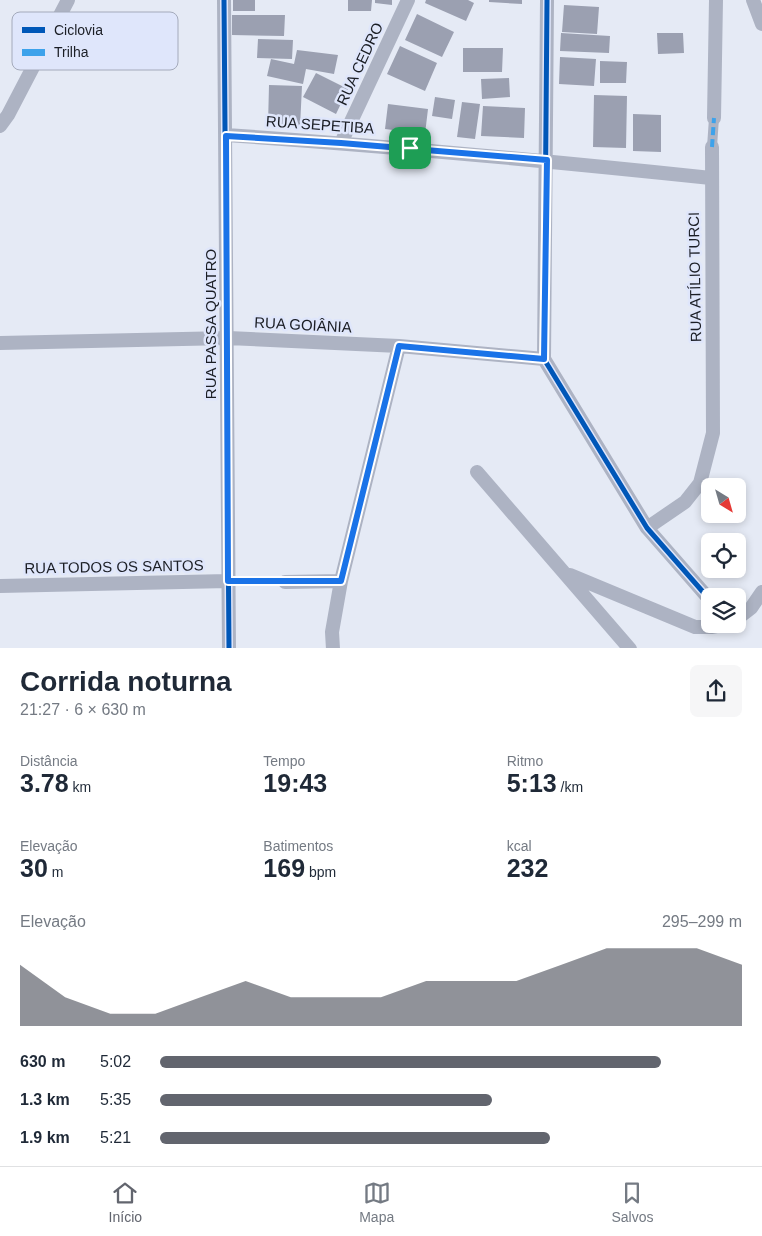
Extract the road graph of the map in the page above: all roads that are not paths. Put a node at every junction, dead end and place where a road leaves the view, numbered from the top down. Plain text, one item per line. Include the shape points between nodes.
1 (68, 0) edge
2 (224, 0) edge
3 (408, 0) edge
4 (547, 0) edge
5 (716, 0) edge
6 (753, 0) edge
7 (62, 12) edge
8 (762, 24) edge
9 (32, 70) edge
10 (714, 118) joint
11 (0, 126) edge
12 (226, 136) junction
13 (341, 143) junction
14 (712, 147) joint
15 (547, 160) junction
16 (711, 178) junction
17 (228, 338) junction
18 (0, 343) edge
19 (399, 346) junction
20 (544, 359) junction
21 (477, 472) dead end
22 (647, 528) junction
23 (566, 573) junction
24 (228, 581) junction
25 (341, 581) junction
26 (286, 582) road end
27 (0, 586) edge
28 (701, 590) edge
29 (762, 592) edge
30 (746, 612) edge
31 (701, 627) edge
32 (229, 648) edge
33 (333, 648) edge
34 (630, 648) edge

1 - 7 street
2 - 12 street, RUA PASSA QUATRO
3 - 13 street, RUA CEDRO
4 - 15 street
5 - 10 street, RUA ATÍLIO TURCI
6 - 8 street
9 - 11 street
10 - 14 street, RUA ATÍLIO TURCI
12 - 13 street, RUA SEPETIBA
12 - 17 street, RUA PASSA QUATRO
13 - 15 street, RUA SEPETIBA
14 - 16 street, RUA ATÍLIO TURCI
15 - 16 street, RUA SEPETIBA
15 - 20 street
16 - 22 street, RUA ATÍLIO TURCI via 713,433 700,483 684,502
17 - 18 street, RUA GOIÂNIA
17 - 19 street, RUA GOIÂNIA
17 - 24 street, RUA PASSA QUATRO
19 - 20 street, RUA GOIÂNIA
19 - 25 street
20 - 22 street
21 - 23 street
22 - 28 street
23 - 31 street
23 - 34 street
24 - 27 street, RUA TODOS OS SANTOS
24 - 32 street, RUA PASSA QUATRO
25 - 26 street
25 - 33 street via 332,632
29 - 30 street

